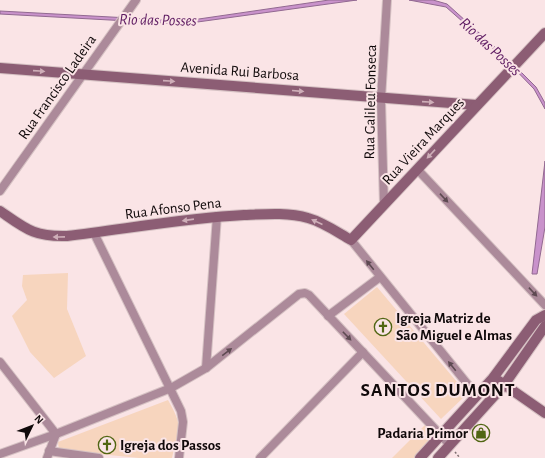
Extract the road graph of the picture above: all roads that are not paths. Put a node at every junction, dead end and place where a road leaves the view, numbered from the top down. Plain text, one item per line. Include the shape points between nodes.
1 (136, 0) edge
2 (386, 3) edge
3 (545, 33) edge
4 (0, 68) edge
5 (83, 75) junction
6 (381, 99) junction
7 (477, 105) junction
8 (417, 170) junction
9 (0, 190) edge
10 (384, 205) junction
11 (0, 211) edge
12 (217, 216) junction
13 (94, 233) junction
14 (350, 240) junction
15 (380, 277) junction
16 (545, 305) edge
17 (545, 314) edge
18 (328, 316) junction
19 (545, 326) edge
20 (363, 352) junction
21 (0, 362) edge
22 (206, 368) junction
23 (493, 378) junction
24 (504, 385) junction
25 (171, 388) junction
26 (477, 396) junction
27 (545, 413) edge
28 (56, 434) junction
29 (440, 436) junction
30 (450, 445) junction
31 (0, 454) edge
32 (48, 455) edge
33 (99, 458) edge
34 (179, 458) edge
35 (260, 458) edge
36 (420, 458) edge
37 (438, 458) edge

1 - 5 street, Rua Francisco Ladeira
2 - 6 street, Rua Galileu Fonseca
3 - 7 main road, Rua Vieira Marques
4 -> 5 main road, Avenida Rui Barbosa
5 -> 6 main road, Avenida Rui Barbosa via 273,88
5 - 9 street, Rua Francisco Ladeira
6 -> 7 main road, Avenida Rui Barbosa
6 - 10 street, Rua Galileu Fonseca
7 -> 8 main road, Rua Vieira Marques
8 - 10 main road, Rua Vieira Marques
8 -> 16 street
10 - 14 main road, Rua Vieira Marques
13 -> 11 main road, Rua Afonso Pena via 48,237 24,227
12 -> 13 main road, Rua Afonso Pena
14 -> 12 main road, Rua Afonso Pena via 308,218 262,214
12 - 22 street
13 - 25 street
15 -> 14 street
15 - 18 street
26 -> 15 street
17 - 23 main road via 536,320
18 -> 20 street
22 -> 18 street via 299,294 309,295
19 - 24 main road
20 - 29 street
20 - 35 street
21 - 28 street
22 - 25 street
23 - 24 main road
23 - 26 main road
24 - 27 main road
24 - 30 main road
25 - 28 street
25 - 34 street via 181,410 183,422
26 - 29 main road
26 - 30 main road via 478,404
28 - 31 street
28 - 32 street
29 - 30 street
29 - 36 main road
30 - 37 main road
32 - 33 street

